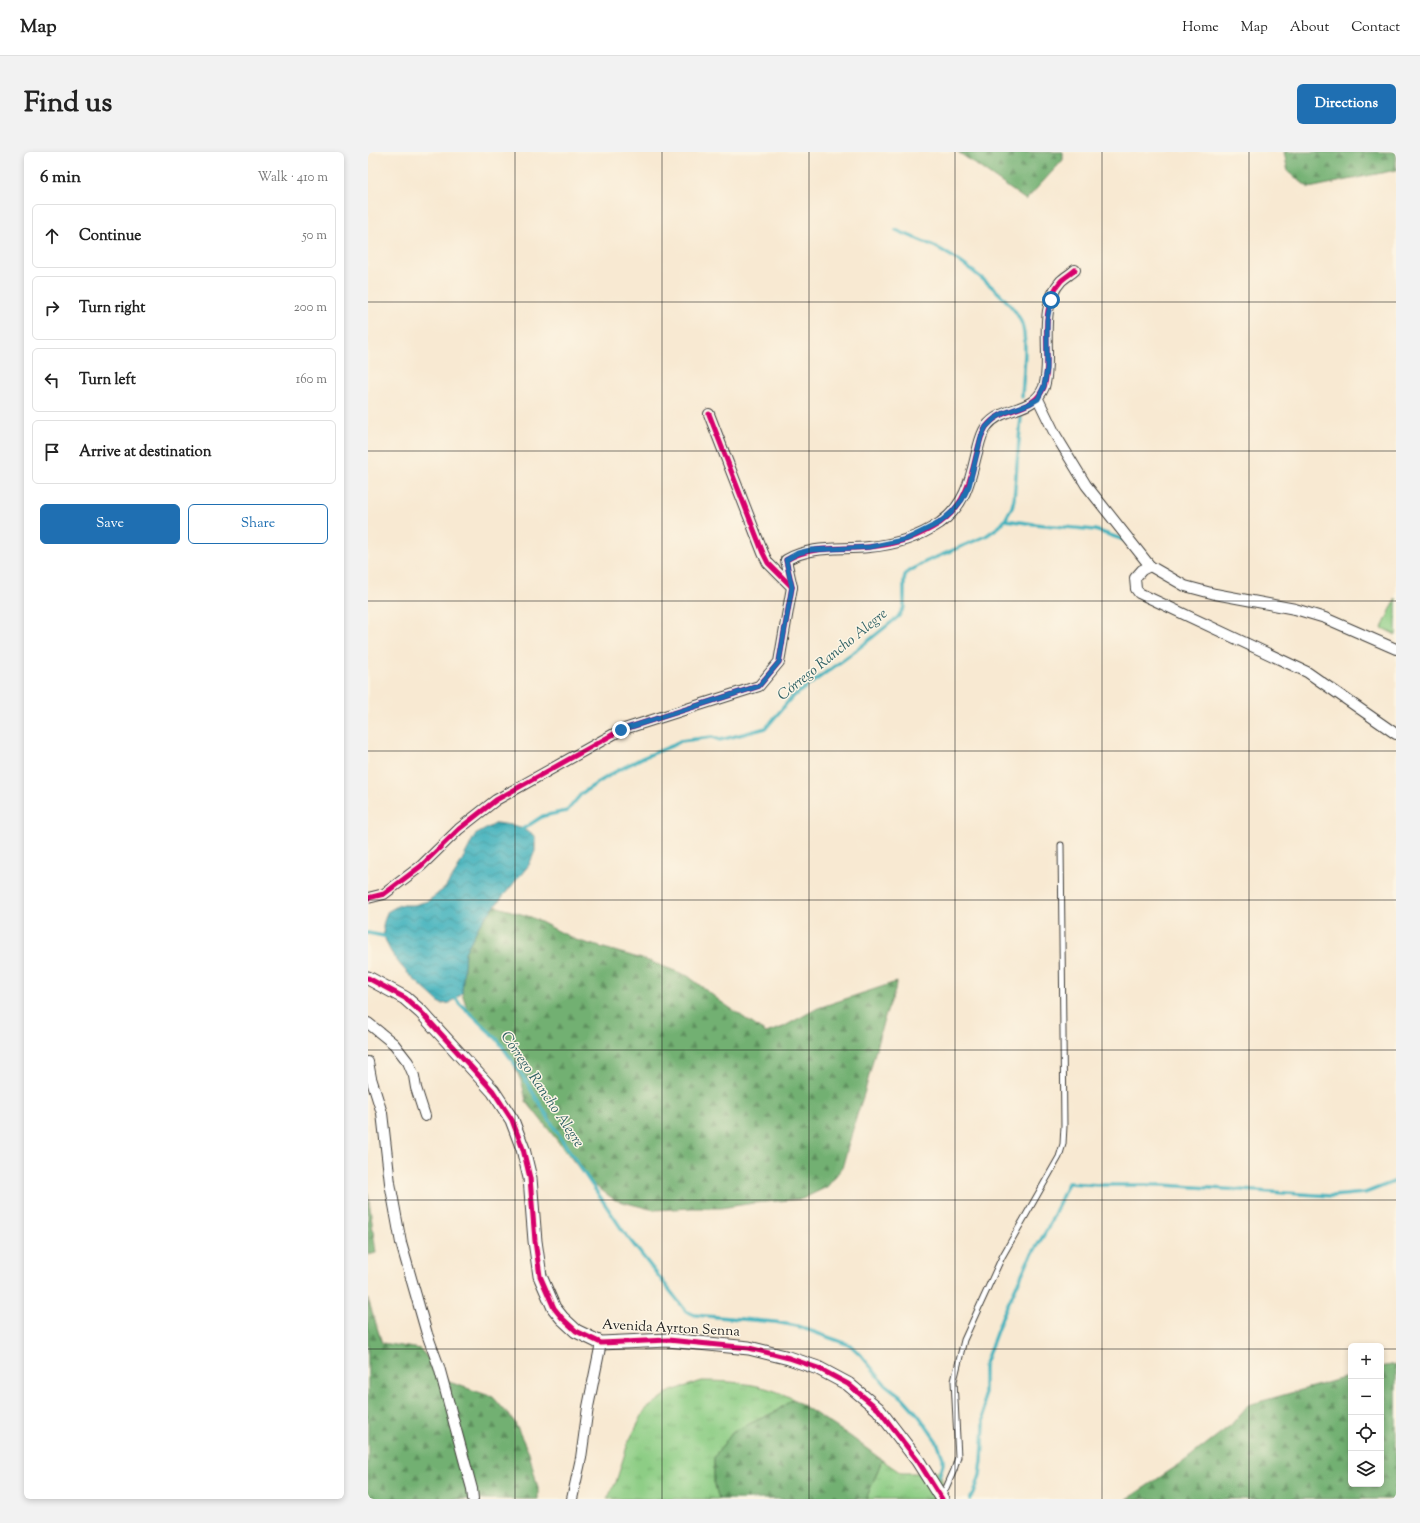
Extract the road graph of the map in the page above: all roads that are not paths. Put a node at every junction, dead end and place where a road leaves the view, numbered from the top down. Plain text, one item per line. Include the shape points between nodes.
1 (1075, 270) dead end
2 (1038, 399) junction
3 (708, 414) dead end
4 (1150, 566) junction
5 (792, 587) junction
6 (1396, 649) edge
7 (1396, 734) edge
8 (1060, 845) dead end
9 (368, 898) edge
10 (368, 978) edge
11 (368, 1023) edge
12 (368, 1062) edge
13 (370, 1076) edge
14 (425, 1116) dead end
15 (601, 1342) junction
16 (942, 1498) edge
17 (474, 1499) edge
18 (572, 1499) edge

1 - 2 street via 1056,288 1051,300 1047,320 1047,369 1044,386
2 - 4 street via 1055,434 1086,485
2 - 5 street via 1004,413 986,427 981,437 969,486 962,500 939,523 907,539 887,544 798,553 786,560
3 - 5 street via 763,553 768,563
4 - 6 street via 1185,586 1295,609 1325,618
4 - 7 street via 1134,578 1139,593 1307,672
5 - 9 street via 779,662 759,686 621,730 496,800 459,829 421,866 384,894
8 - 16 lane via 1063,1144 1059,1157 1002,1257 964,1340 954,1381 958,1457
10 - 15 street, Avenida Ayrton Senna via 405,998 421,1012 493,1091 512,1120 530,1178 540,1276 554,1308 562,1318 576,1331
11 - 14 street via 394,1044 408,1062
12 - 13 street
13 - 17 street via 382,1113 390,1183 401,1243 439,1367
15 - 16 street, Avenida Ayrton Senna via 668,1340 749,1348 818,1368 848,1384 878,1409 918,1461
15 - 18 street

